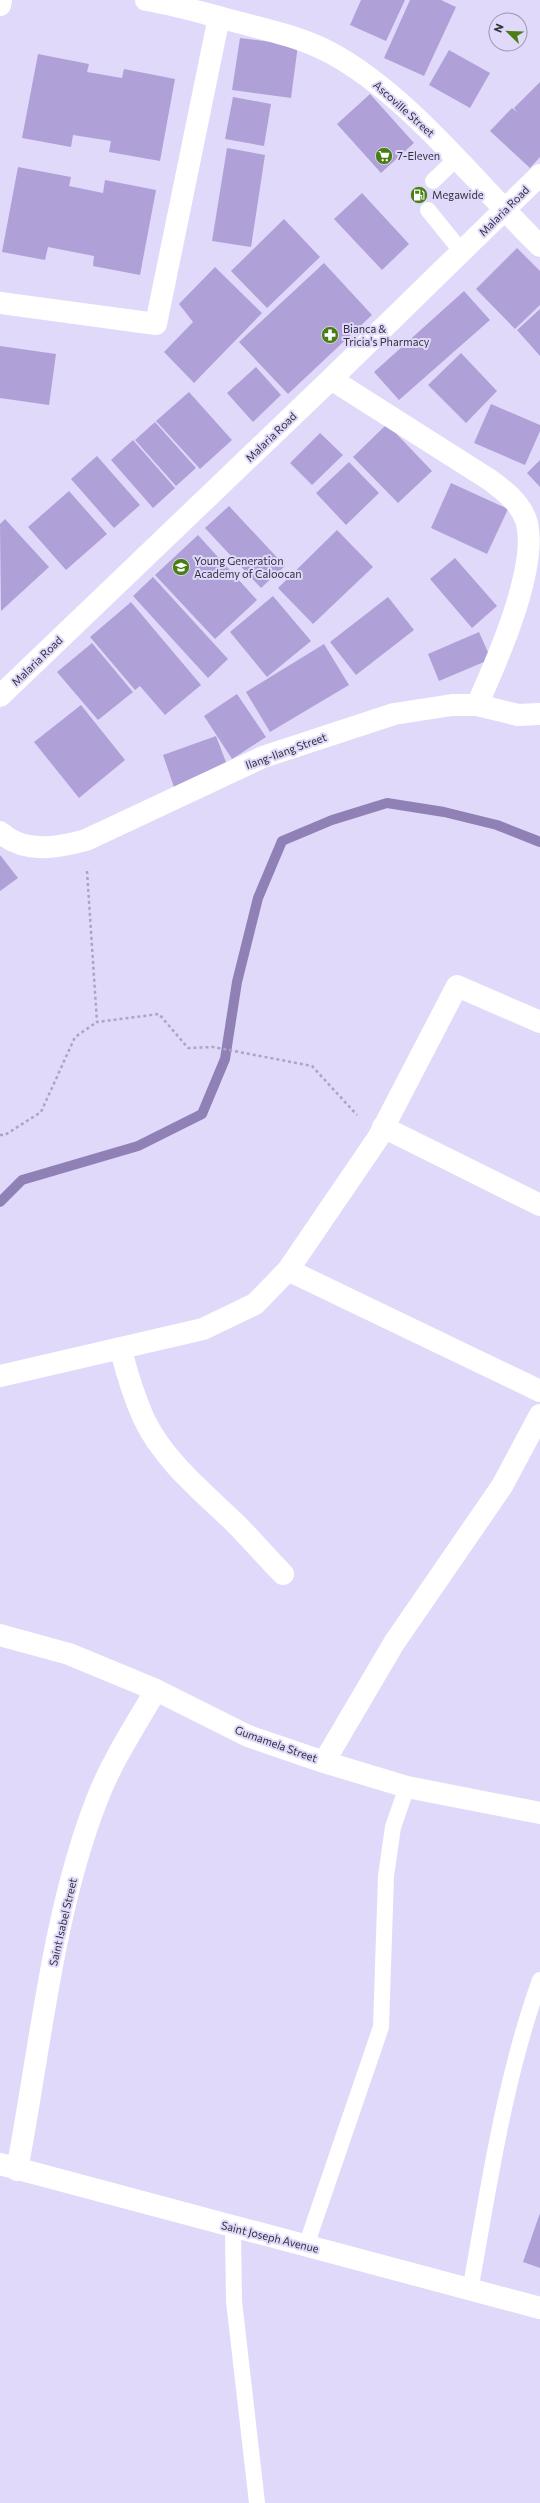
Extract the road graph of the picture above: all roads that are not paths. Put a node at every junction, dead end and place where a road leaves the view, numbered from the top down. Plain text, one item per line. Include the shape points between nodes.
1 (1, 0) edge
2 (146, 0) edge
3 (189, 4) edge
4 (0, 5) edge
5 (219, 17) junction
6 (456, 159) junction
7 (540, 175) edge
8 (433, 181) dead end
9 (428, 210) dead end
10 (504, 211) junction
11 (540, 246) edge
12 (462, 252) junction
13 (0, 303) edge
14 (332, 379) junction
15 (0, 696) edge
16 (476, 705) junction
17 (540, 714) edge
18 (0, 832) edge
19 (540, 1022) edge
20 (380, 1133) junction
21 (540, 1206) edge
22 (288, 1270) junction
23 (121, 1350) junction
24 (0, 1376) edge
25 (540, 1391) edge
26 (540, 1415) edge
27 (283, 1574) dead end
28 (0, 1634) edge
29 (156, 1690) junction
30 (324, 1762) junction
31 (407, 1787) junction
32 (540, 1813) edge
33 (540, 1980) edge
34 (8, 2167) edge
35 (233, 2228) junction
36 (306, 2246) junction
37 (470, 2291) junction
38 (540, 2308) edge
39 (257, 2503) edge

1 - 4 street
2 - 3 street, Ascoville Street
3 - 5 street, Ascoville Street
5 - 6 street, Ascoville Street via 291,35 330,52 378,84
5 - 13 street via 156,324
6 - 8 lane
6 - 10 street, Ascoville Street
7 - 10 street, Malaria Road
9 - 12 lane
10 - 11 street, Ascoville Street
10 - 12 street, Malaria Road
12 - 14 street, Malaria Road
14 - 15 street, Malaria Road
14 - 16 street via 513,497 527,521 530,550 526,582 503,645
16 - 17 street, Ilang-Ilang Street via 518,714
16 - 18 street, Ilang-Ilang Street via 430,707 394,714 263,757 86,840 58,848 32,847 6,838
19 - 20 street via 457,986
20 - 21 street
20 - 22 street
22 - 23 street via 255,1304 203,1329
22 - 25 street
23 - 24 street
23 - 27 street via 130,1386 144,1420 158,1442 189,1479
26 - 30 street via 502,1486 394,1643
28 - 29 street, Gumamela Street via 69,1654
29 - 30 street, Gumamela Street via 248,1736
29 - 34 street, Saint Isabel Street via 96,1801 78,1857
30 - 31 street, Gumamela Street
31 - 32 street, Gumamela Street
31 - 36 lane via 393,1827 386,1876 381,2027
33 - 37 lane via 522,2030 502,2115
34 - 35 street, Saint Joseph Avenue
35 - 36 street, Saint Joseph Avenue
35 - 39 lane via 234,2301
36 - 37 street, Saint Joseph Avenue
37 - 38 street, Saint Joseph Avenue

